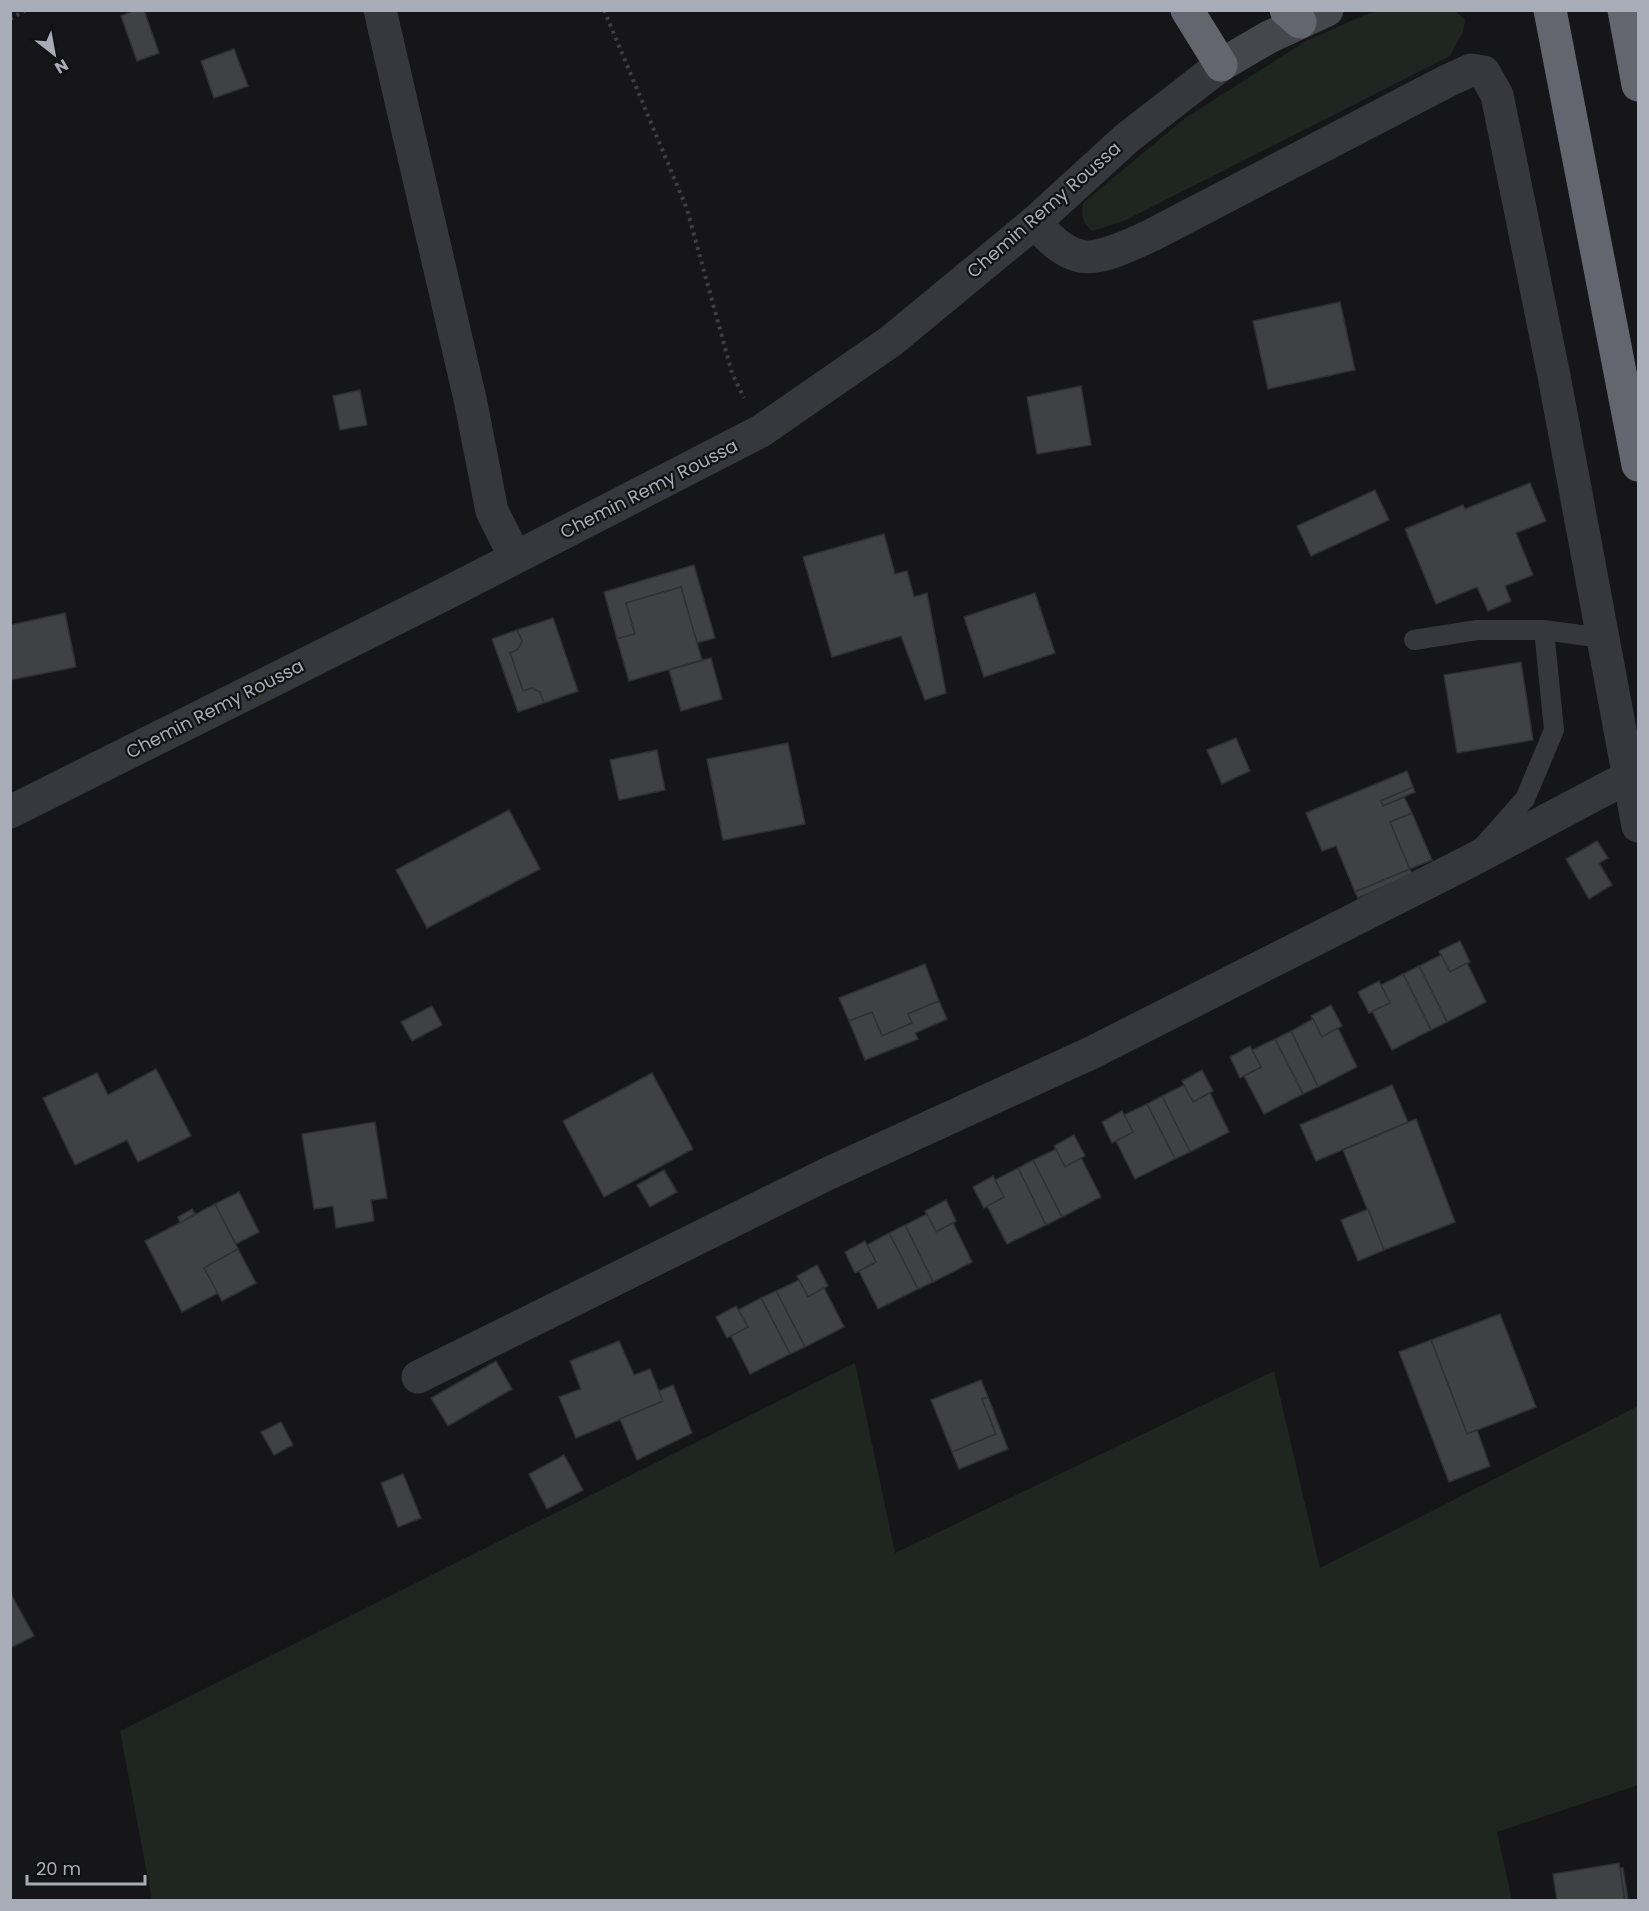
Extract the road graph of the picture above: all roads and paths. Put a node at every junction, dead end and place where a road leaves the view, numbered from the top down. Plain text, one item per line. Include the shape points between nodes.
1 (26, 10) edge
2 (380, 10) edge
3 (604, 10) edge
4 (1187, 10) edge
5 (1530, 10) edge
6 (1550, 10) edge
7 (1624, 10) edge
8 (1305, 14) edge
9 (10, 19) edge
10 (1221, 65) junction
11 (1638, 85) edge
12 (1034, 222) junction
13 (1609, 317) junction
14 (761, 431) junction
15 (1638, 465) edge
16 (515, 557) junction
17 (1544, 630) junction
18 (1602, 638) junction
19 (1414, 640) dead end
20 (1628, 777) junction
21 (10, 812) edge
22 (1638, 825) edge
23 (1470, 861) junction
24 (418, 1377) dead end

1 - 9 path
2 - 16 street via 492,511
3 - 14 path via 687,209 732,373
4 - 10 highway
5 - 13 highway
6 - 13 highway
7 - 11 highway
8 - 10 main road
10 - 12 street, Chemin Remy Roussa via 1127,138
12 - 14 street, Chemin Remy Roussa via 891,341
12 - 18 street via 1058,245 1080,256 1110,253 1152,235 1447,81 1471,70 1484,72 1497,95
13 - 15 highway
14 - 16 street, Chemin Remy Roussa
16 - 21 street, Chemin Remy Roussa
17 - 18 lane
17 - 19 lane via 1477,630
17 - 23 lane via 1554,730 1525,799
18 - 20 street
20 - 22 street
20 - 23 street
23 - 24 street via 1091,1053 827,1174

